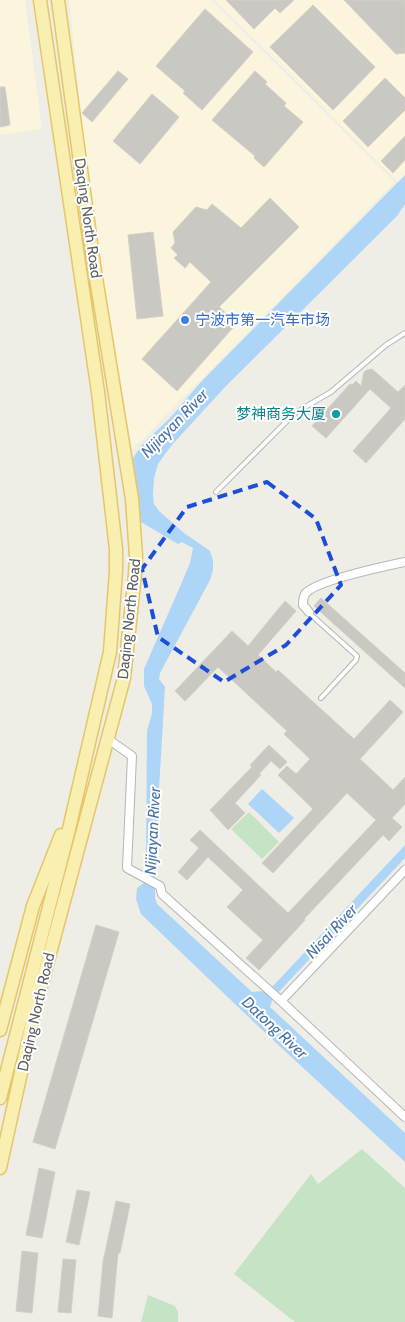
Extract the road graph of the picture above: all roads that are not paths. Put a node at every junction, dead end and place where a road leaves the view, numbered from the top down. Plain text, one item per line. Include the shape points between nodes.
1 (40, 0) edge
2 (58, 0) edge
3 (405, 333) edge
4 (216, 492) dead end
5 (405, 562) edge
6 (309, 612) joint
7 (321, 698) dead end
8 (108, 739) junction
9 (69, 829) junction
10 (405, 870) edge
11 (281, 1001) junction
12 (0, 1028) edge
13 (25, 1028) junction
14 (0, 1098) edge
15 (405, 1117) edge
16 (0, 1168) edge

1 - 9 main road, Daqing North Road via 98,392 116,549 110,652
2 - 8 main road, Daqing North Road via 95,272 132,499 136,556 124,678
3 - 4 lane via 331,392 295,413
5 - 6 street via 317,586 303,599 303,606
6 - 7 lane via 357,656
8 - 11 street via 132,756 127,868 160,886 162,894
8 - 13 main road, Daqing North Road via 55,933
9 - 12 main road, Daqing North Road via 57,844 33,906
9 - 13 main road, Daqing North Road
10 - 11 street
11 - 15 street
12 - 13 street
13 - 14 main road
13 - 16 main road, Daqing North Road

